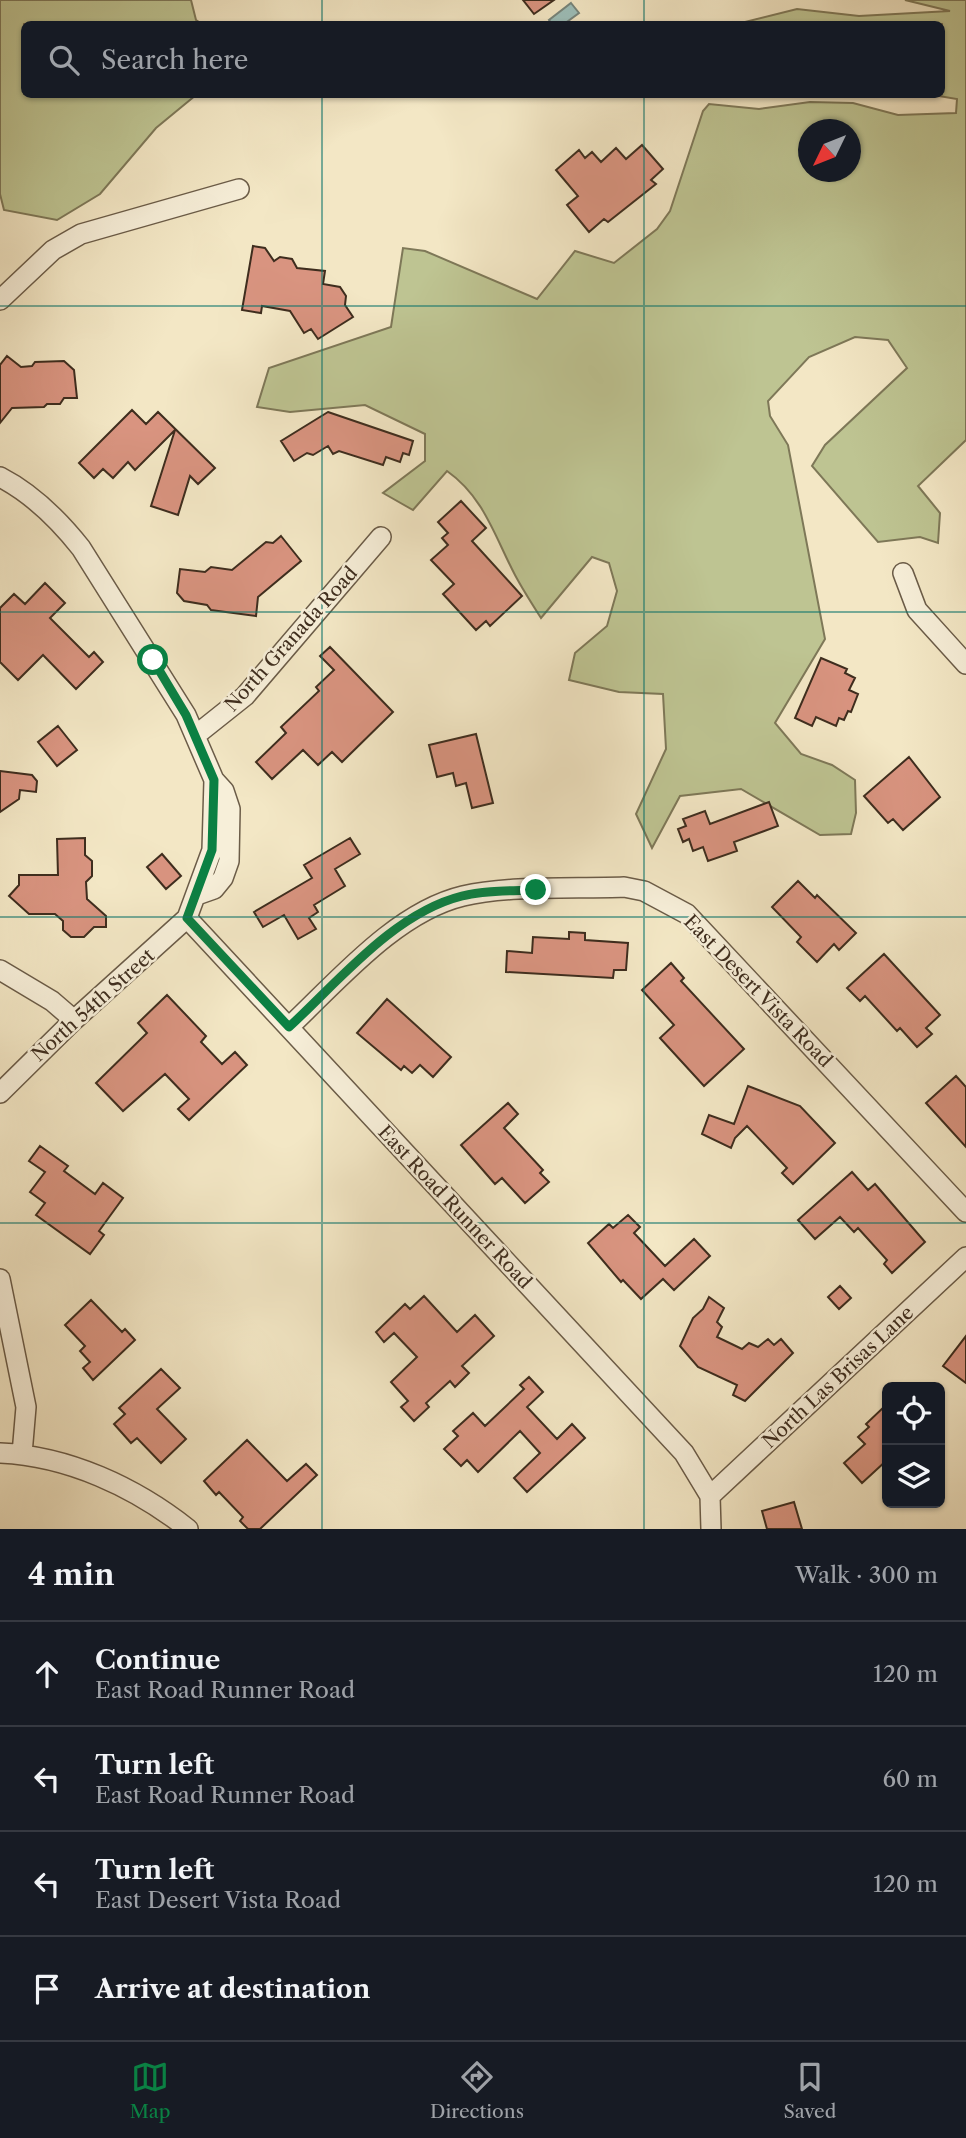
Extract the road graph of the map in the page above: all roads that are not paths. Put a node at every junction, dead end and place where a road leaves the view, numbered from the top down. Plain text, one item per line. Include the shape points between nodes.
1 (239, 189) dead end
2 (0, 300) edge
3 (0, 477) edge
4 (381, 537) dead end
5 (903, 573) dead end
6 (966, 664) edge
7 (196, 735) junction
8 (187, 918) junction
9 (0, 970) edge
10 (74, 1020) junction
11 (289, 1027) junction
12 (0, 1093) edge
13 (966, 1212) edge
14 (966, 1257) edge
15 (0, 1279) edge
16 (0, 1452) edge
17 (22, 1454) junction
18 (710, 1496) junction
19 (188, 1529) edge
20 (711, 1529) edge

1 - 2 street via 72,239 53,250
3 - 7 street via 30,495 74,540
4 - 7 street, North Granada Road via 245,696
5 - 6 street via 916,610
7 - 8 street via 230,809 229,861 214,889 197,895
8 - 10 street, North 54th Street
8 - 11 street, East Road Runner Road
9 - 10 street
10 - 12 street, North 54th Street
11 - 13 street, East Desert Vista Road via 394,929 436,905 481,893 624,887 644,891 687,914
11 - 18 street, East Road Runner Road via 684,1453
14 - 18 street, North Las Brisas Lane
15 - 17 street via 26,1407
16 - 17 street
17 - 19 street via 122,1486
18 - 20 street, East Road Runner Road

